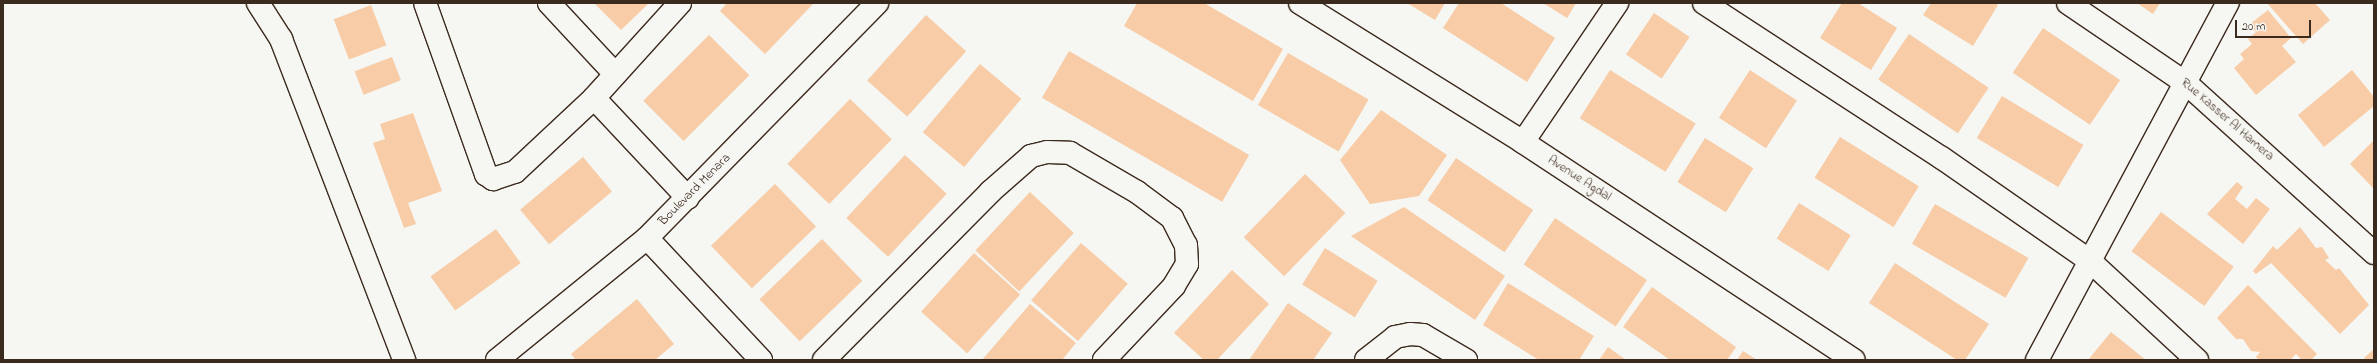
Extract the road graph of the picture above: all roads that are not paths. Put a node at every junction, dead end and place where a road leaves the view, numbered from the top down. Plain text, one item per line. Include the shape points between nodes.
1 (258, 3) edge
2 (425, 3) edge
3 (549, 3) edge
4 (680, 3) edge
5 (877, 3) edge
6 (1300, 3) edge
7 (1617, 3) edge
8 (1704, 3) edge
9 (2068, 3) edge
10 (2228, 3) edge
11 (615, 74) junction
12 (2187, 84) junction
13 (594, 98) junction
14 (1523, 142) junction
15 (688, 198) junction
16 (647, 238) junction
17 (2374, 253) edge
18 (2090, 262) junction
19 (404, 360) edge
20 (497, 360) edge
21 (761, 360) edge
22 (824, 360) edge
23 (1104, 360) edge
24 (1366, 360) edge
25 (1466, 360) edge
26 (1854, 360) edge
27 (2037, 360) edge
28 (2197, 360) edge

1 - 19 street via 281,39
2 - 13 street via 486,174 493,179 515,172
3 - 11 street
4 - 11 street
5 - 15 street, Boulevard Menara
6 - 14 street, Avenue Agdal
7 - 14 street
8 - 18 street via 1942,158
9 - 12 street, Rue Kasser Al Hamera
10 - 12 street
11 - 13 street
12 - 17 street, Rue Kasser Al Hamera
12 - 18 street
13 - 15 street
14 - 26 street, Avenue Agdal
15 - 16 street, Boulevard Menara
16 - 20 street, Boulevard Menara
16 - 21 street
18 - 27 street
18 - 28 street
22 - 23 street via 990,192 1031,156 1048,152 1070,153 1138,192 1172,218 1186,245 1187,264 1174,286
24 - 25 street via 1395,337 1410,334 1423,335

